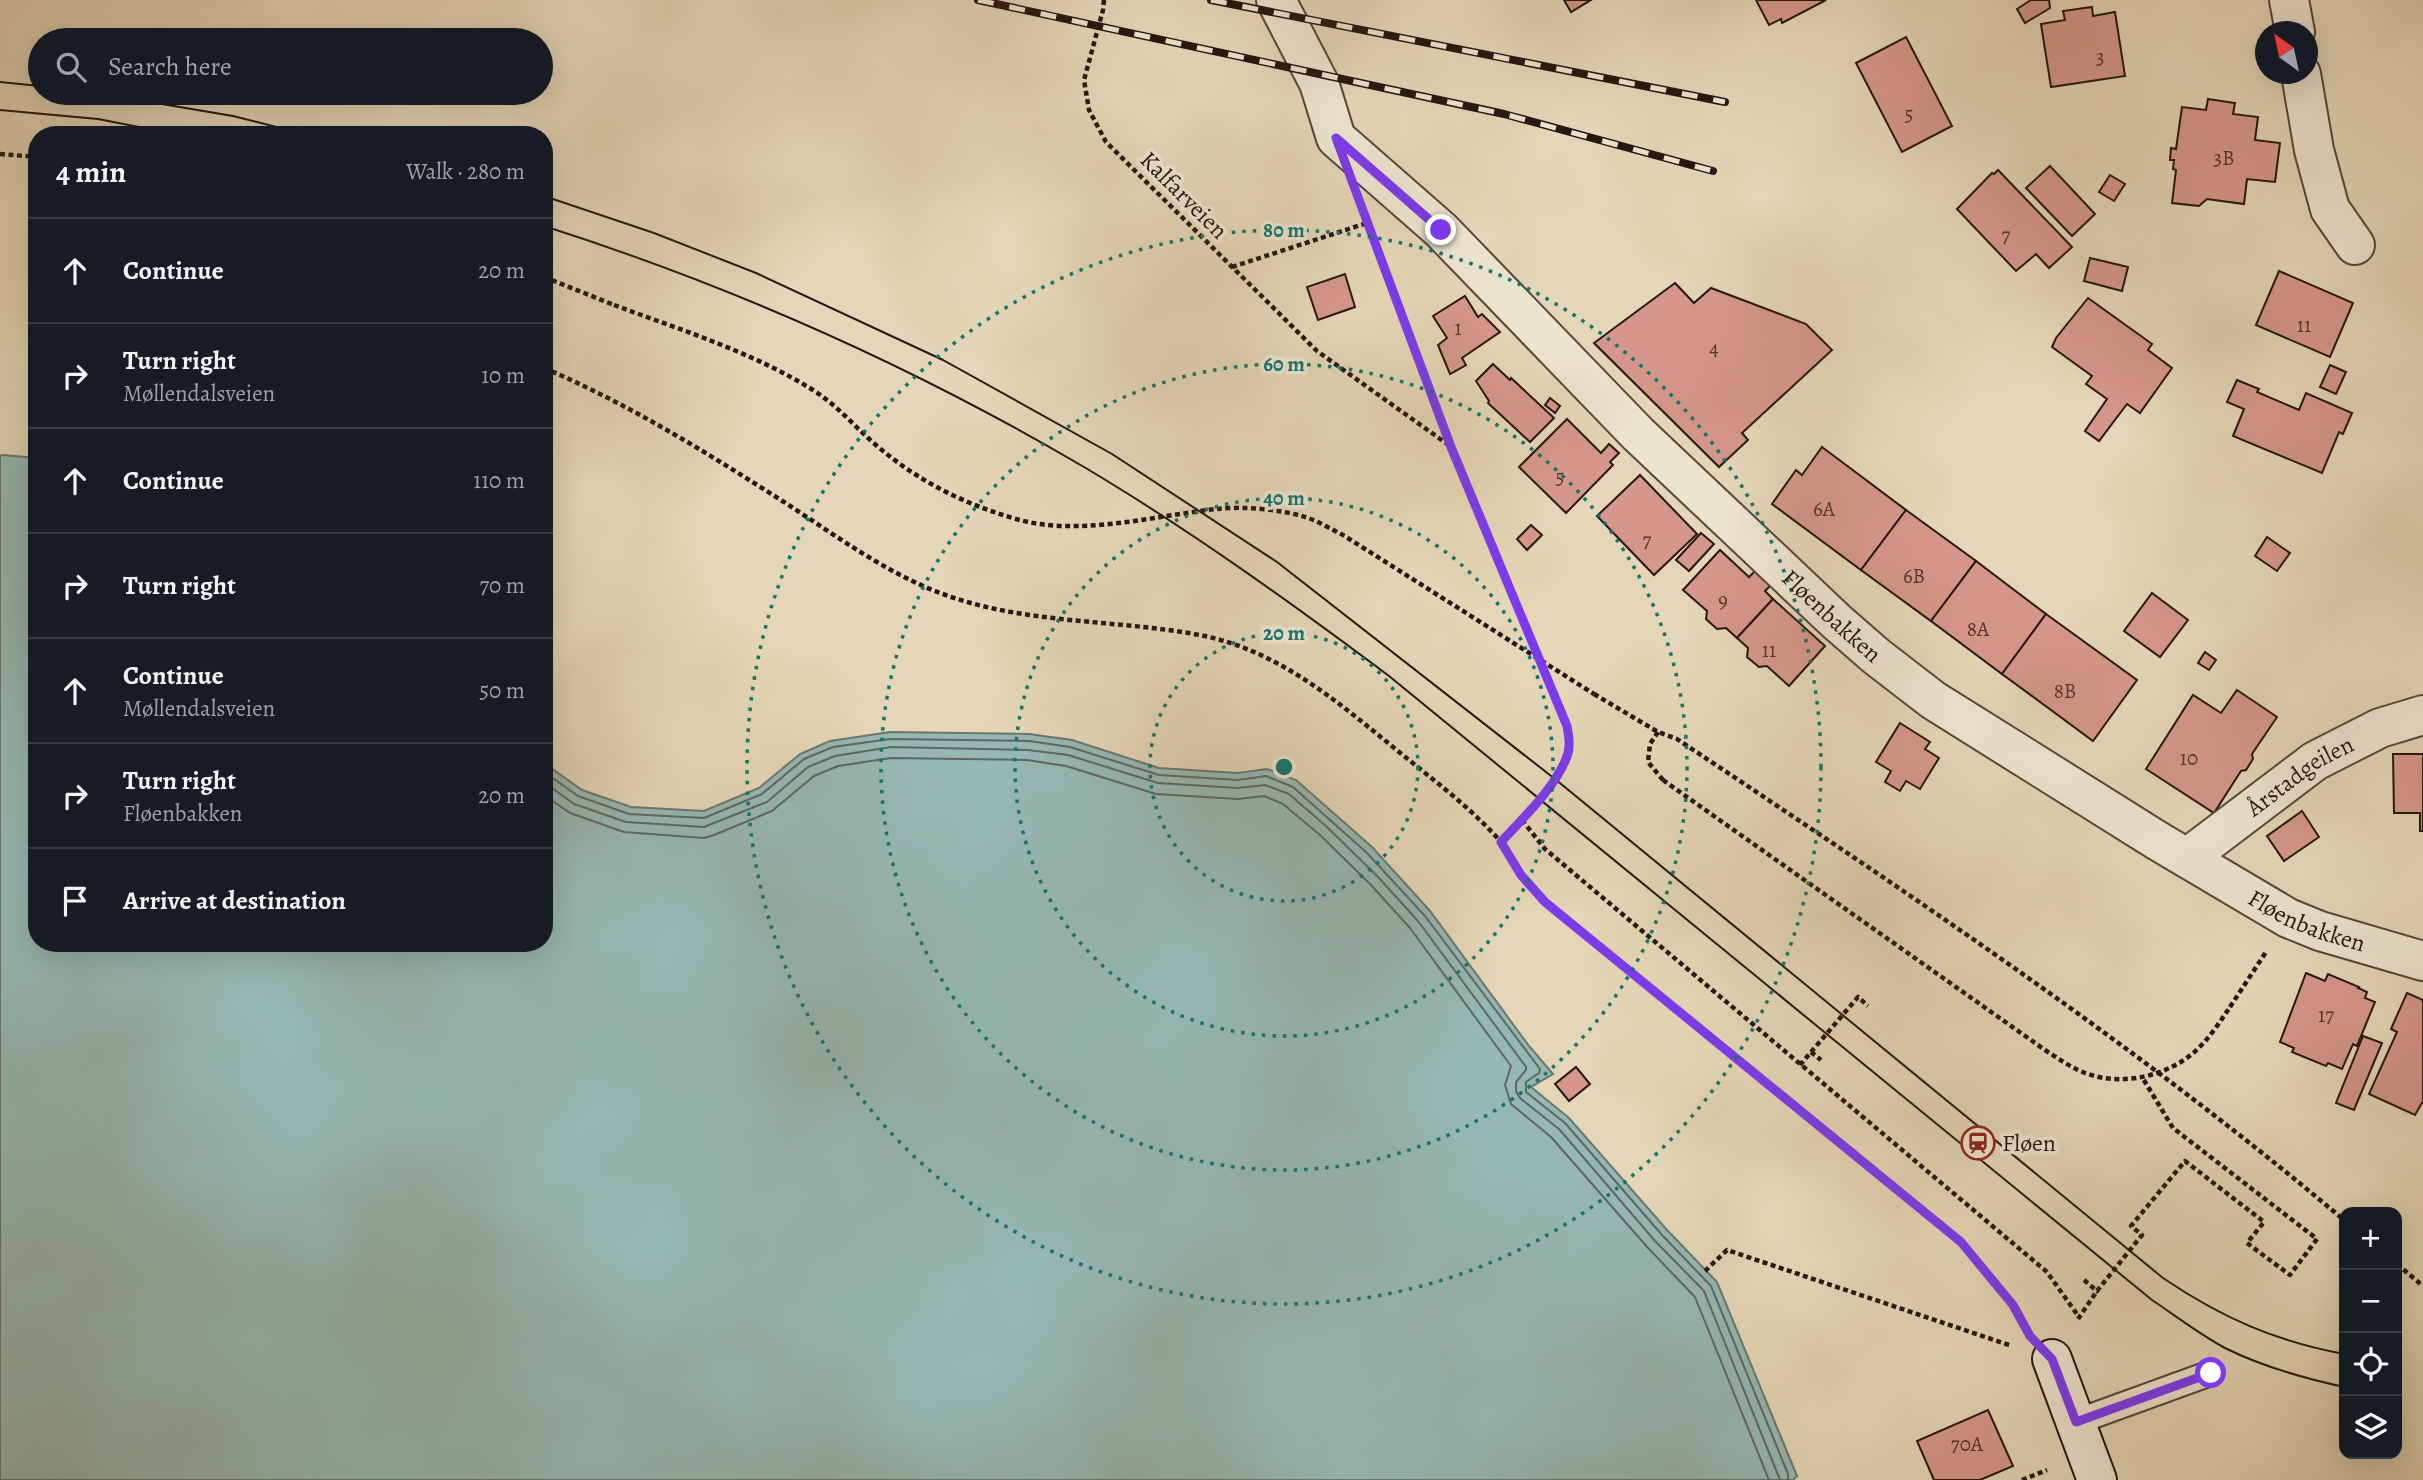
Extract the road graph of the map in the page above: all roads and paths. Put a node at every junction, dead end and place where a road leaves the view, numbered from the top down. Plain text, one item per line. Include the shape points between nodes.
1 (1104, 0) edge
2 (1276, 0) edge
3 (2289, 0) edge
4 (2293, 21) edge
5 (2303, 84) edge
6 (0, 154) edge
7 (28, 156) edge
8 (1363, 210) dead end
9 (1368, 222) junction
10 (2355, 245) dead end
11 (1231, 267) junction
12 (553, 281) edge
13 (553, 372) edge
14 (1451, 447) junction
15 (2423, 715) edge
16 (1658, 732) junction
17 (1522, 820) junction
18 (1501, 842) junction
19 (2187, 858) junction
20 (2288, 918) junction
21 (2423, 961) edge
22 (1868, 1006) dead end
23 (1811, 1052) junction
24 (1821, 1060) dead end
25 (1800, 1065) junction
26 (2142, 1077) junction
27 (2339, 1216) edge
28 (2402, 1268) edge
29 (1705, 1270) dead end
30 (2084, 1280) dead end
31 (2423, 1286) edge
32 (2079, 1317) dead end
33 (2012, 1346) dead end
34 (2052, 1359) joint
35 (2211, 1373) dead end
36 (2076, 1422) junction
37 (2097, 1480) edge

1 - 11 path, Kalfarveien via 1084,80 1089,110 1106,142
2 - 19 street, Fløenbakken via 1319,83 1336,138 1441,230 1638,434 1837,622 1933,701
3 - 4 street
5 - 10 street via 2330,209
6 - 7 path
8 - 9 path
9 - 11 path
9 - 14 path
11 - 14 path, Kalfarveien via 1317,351
12 - 16 path, bridge via 775,368 835,406 919,478 971,504 1019,520 1084,526 1218,509 1268,510 1306,517 1343,535
13 - 18 path via 684,439 882,566 941,593 1014,614 1196,634 1288,667 1420,769
14 - 17 path via 1567,726 1570,745 1566,759
15 - 19 street, Årstadgeilen via 2381,728 2315,761
16 - 26 path, bridge via 1650,744 1648,762 1663,780 2045,1050 2088,1074
16 - 27 path via 1677,739 1974,938 2138,1057
17 - 18 path
17 - 25 path via 1545,849
18 - 34 path via 1545,902 1961,1242
19 - 20 street, Fløenbakken
20 - 21 street, Fløenbakken
20 - 26 path, bridge via 2205,1041 2191,1055
22 - 23 path via 1858,998
23 - 24 path
23 - 25 path
25 - 32 path via 2047,1272
26 - 30 path via 2173,1128 2317,1239 2290,1275 2247,1243 2264,1222 2185,1161 2131,1226 2142,1235 2097,1291
28 - 31 path
29 - 33 path via 1727,1250
34 - 36 street
35 - 36 lane
36 - 37 street

